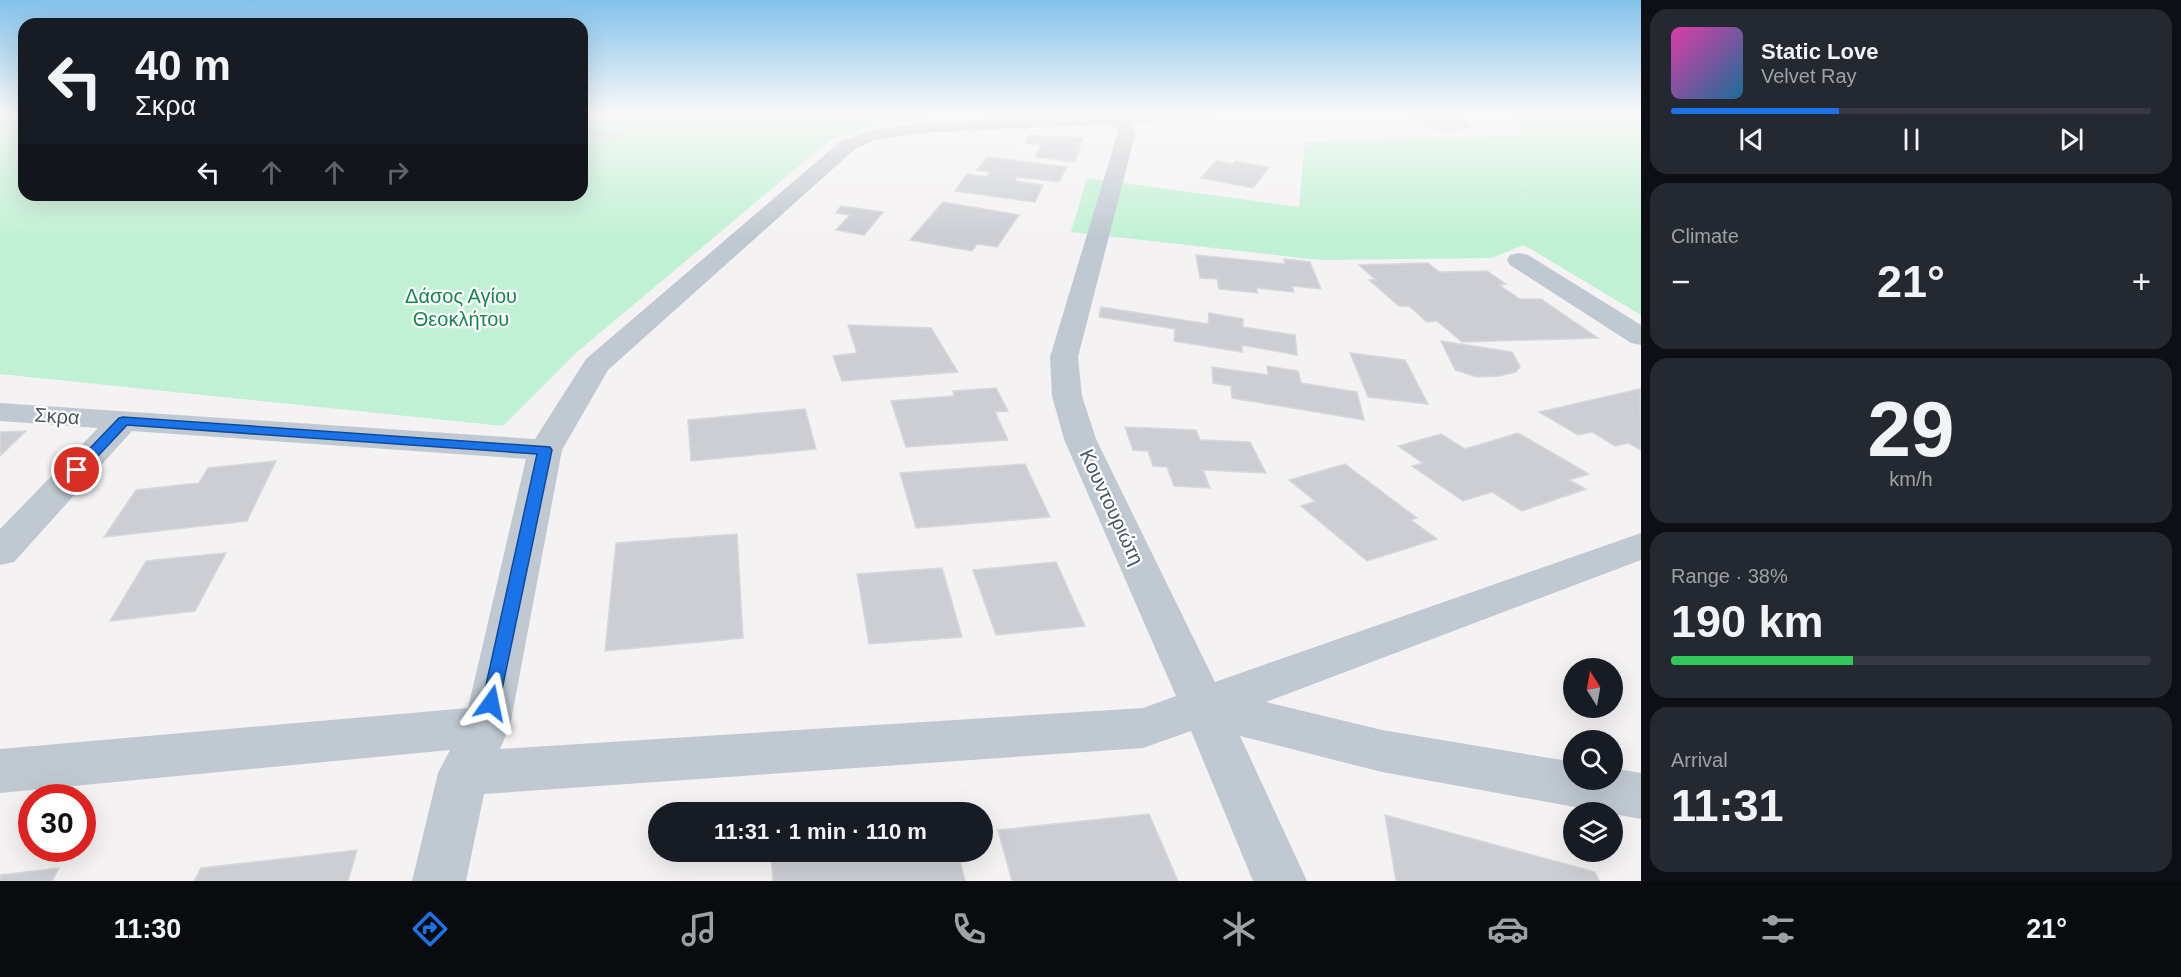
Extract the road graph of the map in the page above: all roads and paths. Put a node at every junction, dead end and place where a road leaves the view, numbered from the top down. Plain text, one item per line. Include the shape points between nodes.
1 (836, 155) edge
2 (1119, 155) edge
3 (1519, 260) dead end
4 (1641, 337) edge
5 (0, 412) edge
6 (123, 421) junction
7 (545, 450) junction
8 (1641, 546) edge
9 (0, 552) edge
10 (1204, 707) junction
11 (487, 726) junction
12 (0, 771) edge
13 (463, 773) junction
14 (1641, 796) edge
15 (439, 881) edge
16 (1280, 881) edge

1 - 7 street via 596,364
2 - 10 street, Κουντουριώτη via 1064,357 1067,396 1080,439
3 - 4 street
5 - 6 street, Σκρα
6 - 7 street, Σκρα
6 - 9 street
7 - 11 street
8 - 10 street
10 - 13 street via 1143,728
10 - 14 street via 1382,751
10 - 16 street, Κουντουριώτη
11 - 12 street
11 - 13 street
13 - 15 street

